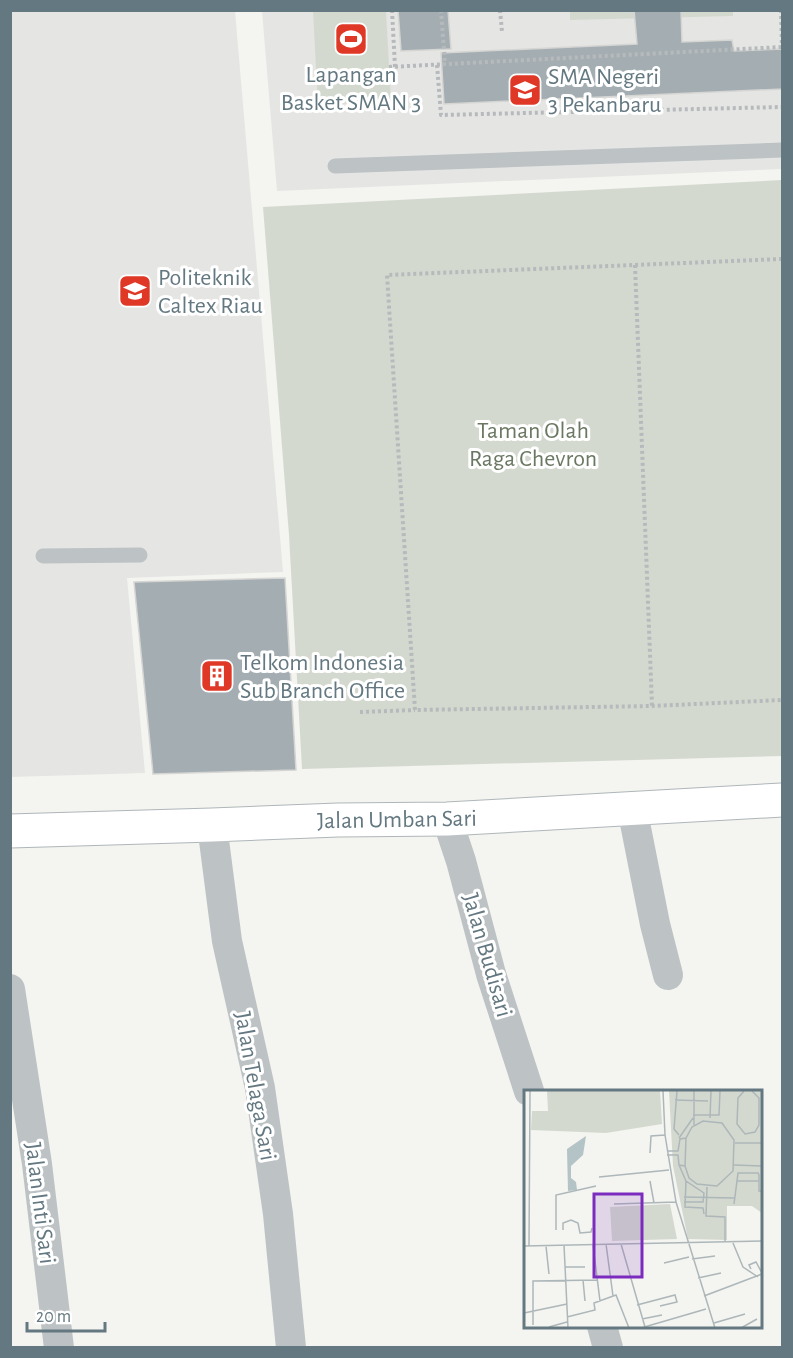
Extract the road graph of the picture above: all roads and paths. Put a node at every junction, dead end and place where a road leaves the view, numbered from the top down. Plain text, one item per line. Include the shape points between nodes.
1 (392, 10) edge
2 (441, 10) edge
3 (500, 10) edge
4 (781, 10) edge
5 (502, 32) dead end
6 (782, 47) edge
7 (445, 64) junction
8 (437, 65) junction
9 (389, 67) dead end
10 (395, 67) junction
11 (783, 107) edge
12 (783, 150) edge
13 (334, 166) dead end
14 (783, 259) edge
15 (635, 265) junction
16 (140, 555) dead end
17 (43, 556) dead end
18 (783, 700) edge
19 (652, 706) junction
20 (415, 710) junction
21 (360, 712) dead end
22 (783, 800) edge
23 (632, 808) junction
24 (447, 819) junction
25 (212, 825) junction
26 (10, 831) edge
27 (668, 975) dead end
28 (10, 989) edge
29 (529, 1090) edge
30 (603, 1328) edge
31 (59, 1347) edge
32 (291, 1347) edge
33 (608, 1347) edge

1 - 10 path
2 - 7 path
3 - 5 path
4 - 6 path
6 - 7 path
7 - 8 path
8 - 10 path
8 - 11 path via 441,115
9 - 10 path
12 - 13 lane
14 - 15 path
15 - 19 path
15 - 20 path via 387,275
16 - 17 lane
18 - 19 path
19 - 20 path
20 - 21 path
22 - 23 main road, Jalan Umban Sari
23 - 24 main road, Jalan Umban Sari
23 - 27 street
24 - 25 main road, Jalan Umban Sari
24 - 29 street, Jalan Budisari
25 - 26 main road, Jalan Umban Sari
25 - 32 street, Jalan Telaga Sari via 227,941 260,1088
28 - 31 street, Jalan Inti Sari via 37,1164
30 - 33 street

